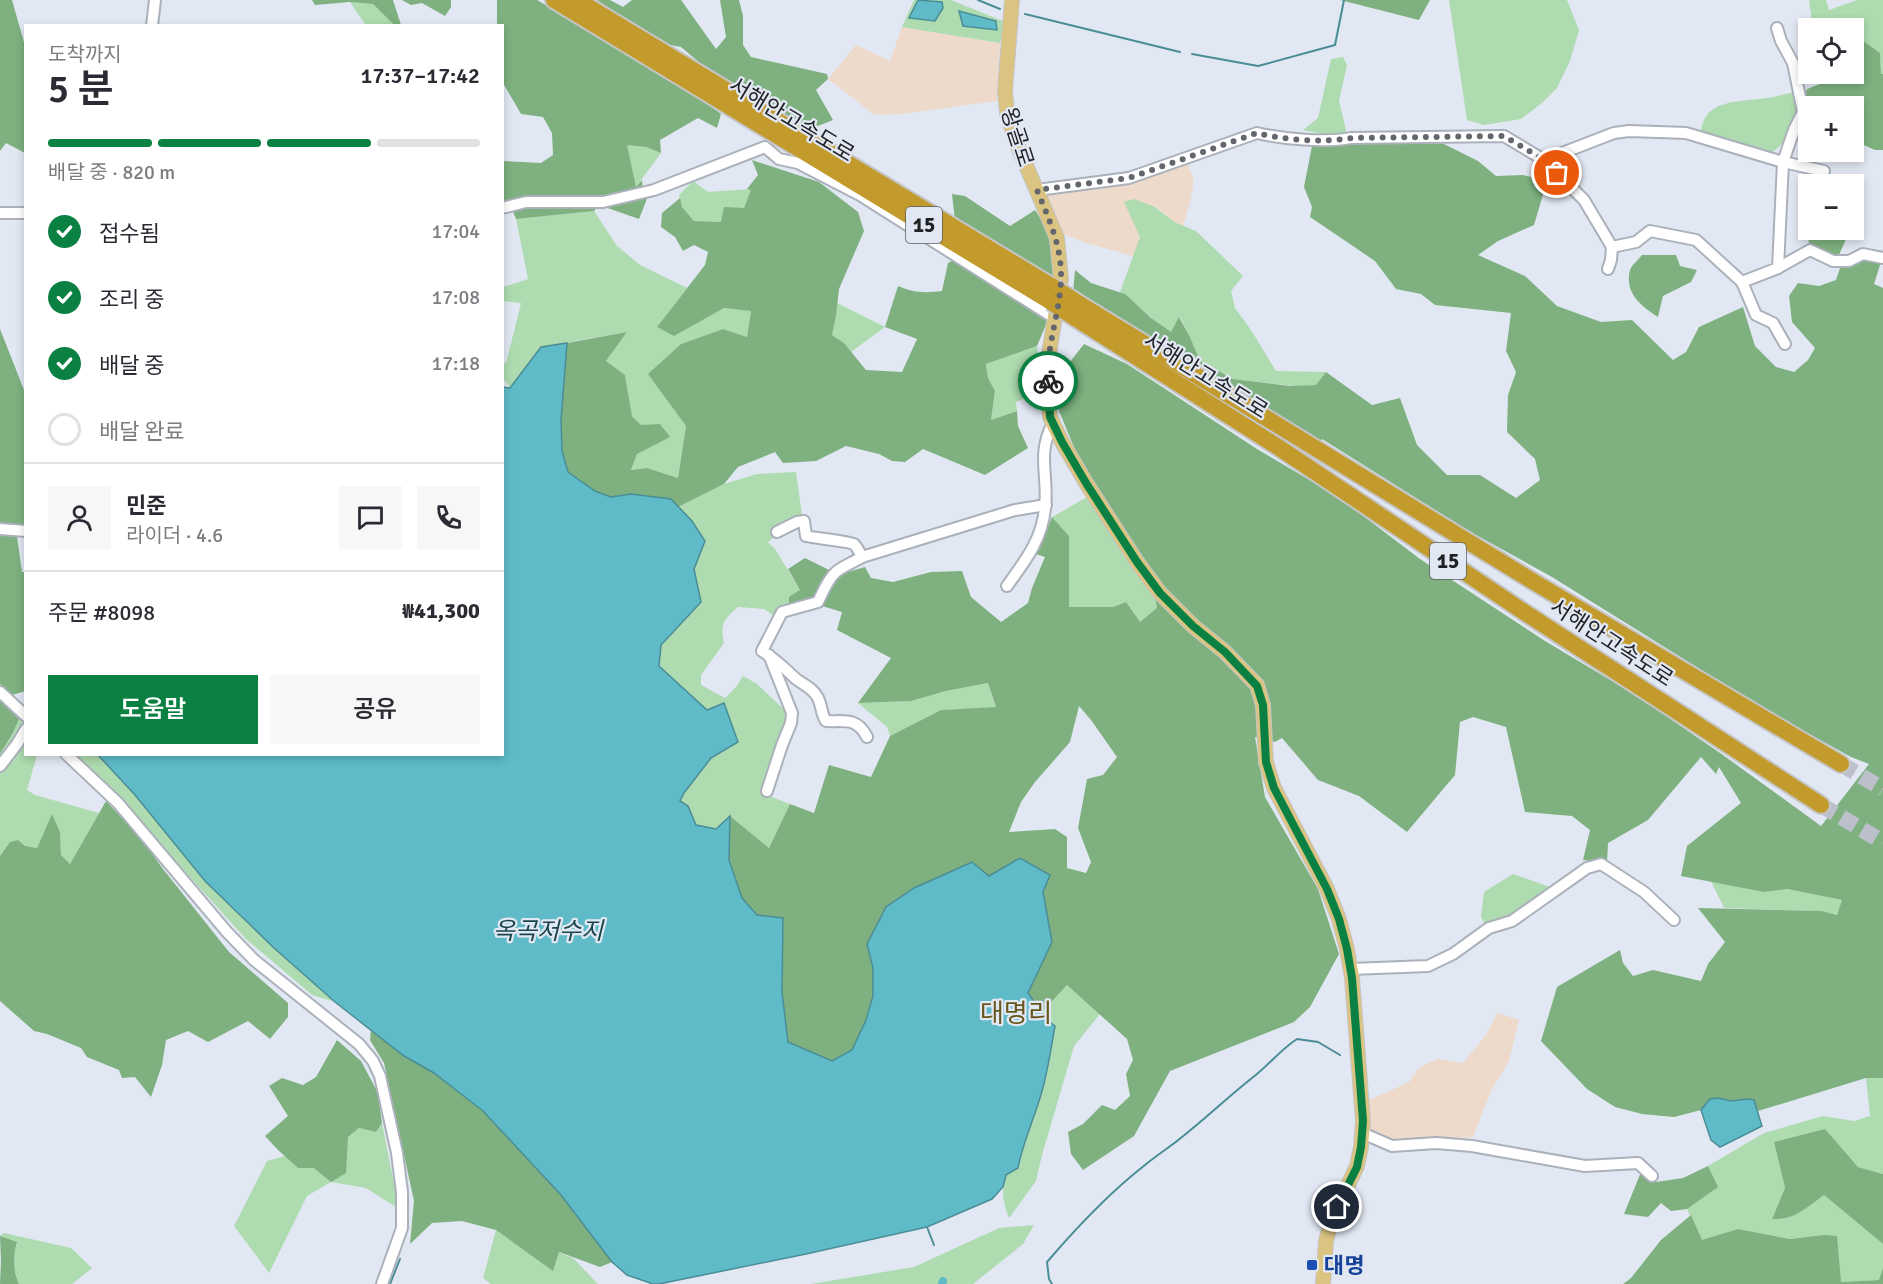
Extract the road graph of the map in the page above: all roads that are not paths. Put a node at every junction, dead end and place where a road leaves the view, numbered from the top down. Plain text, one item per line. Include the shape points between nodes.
1 (155, 0) edge
2 (554, 0) edge
3 (577, 0) edge
4 (1012, 0) edge
5 (152, 24) edge
6 (1777, 28) dead end
7 (784, 133) junction
8 (1544, 160) junction
9 (1783, 162) junction
10 (1824, 171) dead end
11 (1037, 190) junction
12 (504, 208) edge
13 (0, 213) edge
14 (24, 213) edge
15 (1612, 247) junction
16 (1883, 258) edge
17 (1778, 268) junction
18 (1608, 269) dead end
19 (1742, 282) junction
20 (1052, 295) junction
21 (1076, 311) junction
22 (1056, 319) junction
23 (1785, 344) dead end
24 (1053, 423) junction
25 (1046, 505) junction
26 (0, 529) edge
27 (24, 531) edge
28 (777, 532) dead end
29 (862, 556) junction
30 (1007, 586) dead end
31 (769, 655) junction
32 (0, 692) edge
33 (24, 714) edge
34 (24, 732) edge
35 (867, 737) dead end
36 (68, 756) edge
37 (1840, 764) tunnel mouth
38 (0, 766) edge
39 (767, 791) dead end
40 (1821, 805) tunnel mouth
41 (1674, 920) dead end
42 (1351, 969) junction
43 (1362, 1133) junction
44 (1652, 1176) dead end
45 (382, 1284) edge
46 (1323, 1284) edge

1 - 5 street
2 - 7 highway, 서해안고속도로 / 15
3 - 7 highway, 서해안고속도로 / 15
4 - 11 main road, 왕골로 via 1007,113
6 - 9 street via 1793,63 1803,112
7 - 20 highway, 서해안고속도로 / 15 via 817,145
7 - 20 highway, 서해안고속도로 / 15 via 797,148
8 - 9 street via 1629,131 1686,133
8 - 11 street via 1504,136 1335,141 1257,133 1129,178
8 - 15 street via 1584,200
9 - 10 street
9 - 17 street
11 - 22 main road, 왕골로 via 1057,238 1061,279
12 - 22 street via 526,202 603,202 654,190 765,147 779,159 798,163 860,195
13 - 14 street
15 - 18 street
15 - 19 street via 1636,242 1650,231 1696,240
16 - 17 street via 1863,254 1849,261 1833,261 1810,250
17 - 19 street
19 - 23 street via 1756,315 1773,323
20 - 21 highway, 서해안고속도로 / 15, bridge
21 - 37 highway, 서해안고속도로 / 15
21 - 40 highway, 서해안고속도로 / 15 via 1527,614
22 - 24 main road, 왕골로 via 1047,367
24 - 25 street via 1045,437
24 - 42 main road, 왕골로 via 1086,483 1160,593 1257,686 1263,705 1266,762 1274,788 1327,889
25 - 29 street via 1015,510
25 - 30 street via 1032,551
26 - 27 street
28 - 29 street via 804,521 806,536 853,543
29 - 31 street via 837,571 819,602 782,612 762,651
31 - 35 street via 811,688 826,721 850,721 859,725
31 - 39 street via 792,713
32 - 33 street
34 - 38 street
36 - 45 street via 118,803 254,960 359,1044 373,1061 380,1076 402,1192 402,1228
41 - 42 street via 1644,892 1601,864 1587,868 1512,921 1489,928 1453,954 1428,966
42 - 43 main road, 왕골로
43 - 44 street via 1392,1146 1472,1146 1586,1166 1638,1162
43 - 46 main road, 왕골로 via 1357,1167 1326,1241

